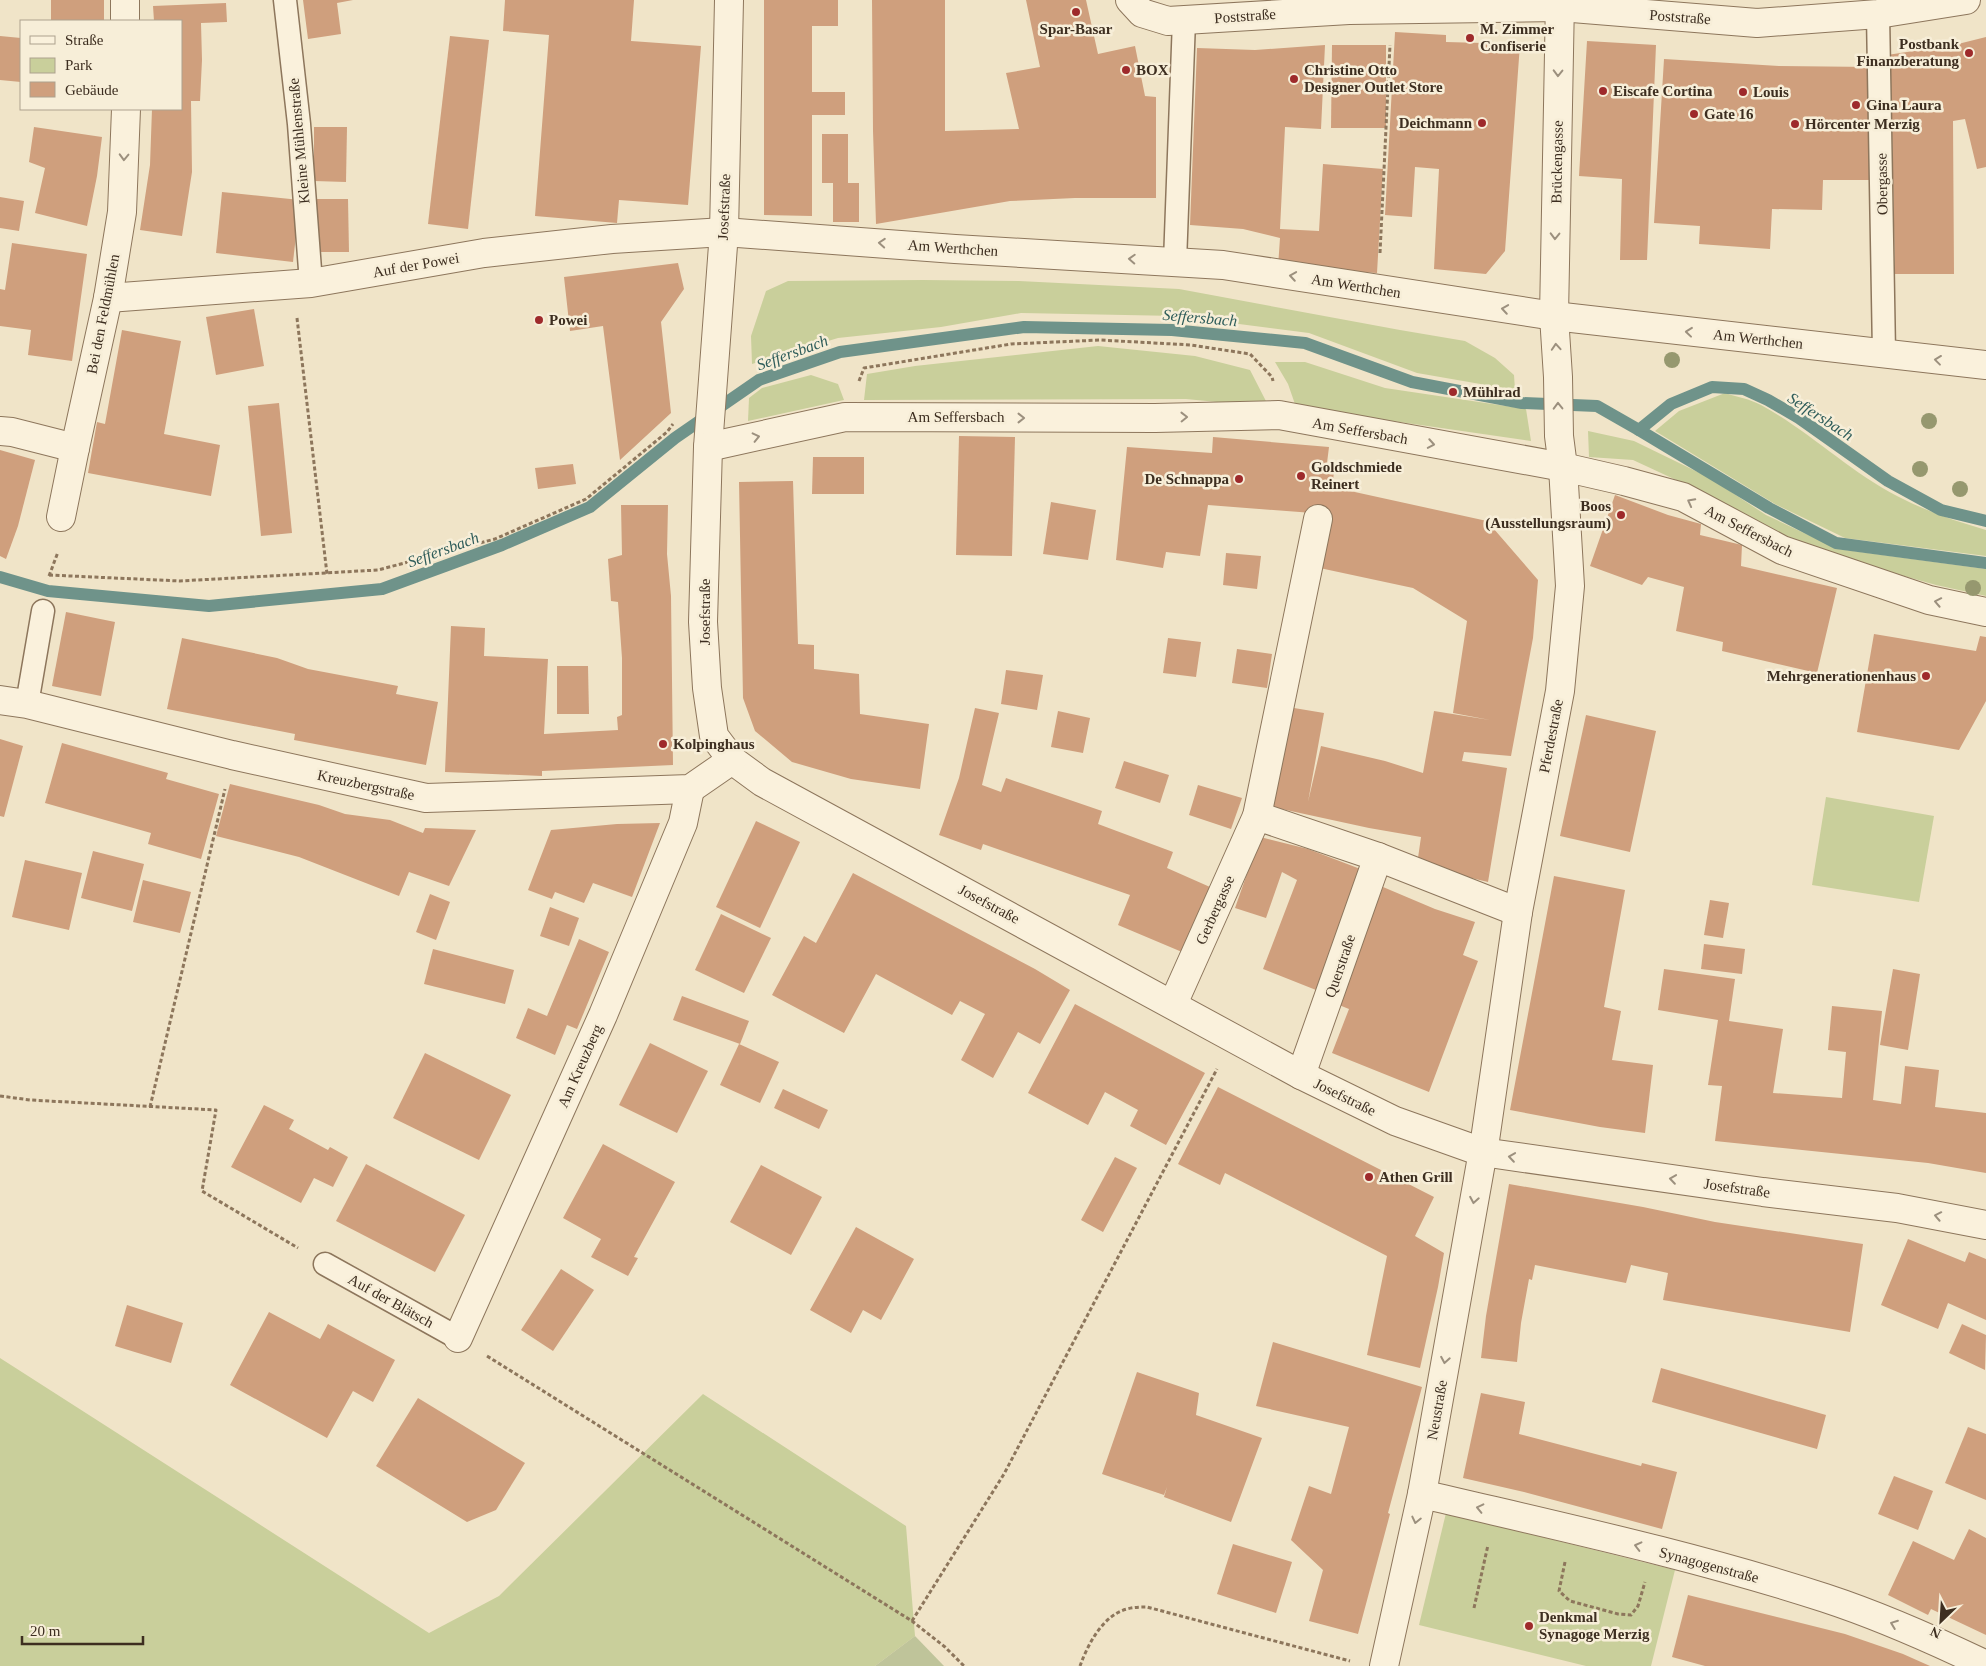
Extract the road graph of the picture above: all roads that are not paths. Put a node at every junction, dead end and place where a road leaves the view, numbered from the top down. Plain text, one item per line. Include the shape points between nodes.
1 (125, 0) edge
2 (285, 0) edge
3 (729, 0) edge
4 (1130, 0) edge
5 (1966, 0) edge
6 (1560, 4) edge
7 (1878, 14) junction
8 (125, 20) edge
9 (1184, 20) junction
10 (126, 110) edge
11 (724, 232) junction
12 (1175, 262) junction
13 (302, 283) junction
14 (108, 298) junction
15 (1554, 316) junction
16 (1884, 353) junction
17 (1986, 365) edge
18 (0, 431) edge
19 (709, 436) junction
20 (74, 448) junction
21 (1564, 467) junction
22 (61, 517) dead end
23 (1318, 519) dead end
24 (43, 611) dead end
25 (1986, 612) edge
26 (0, 700) edge
27 (27, 704) junction
28 (732, 760) junction
29 (690, 789) junction
30 (1257, 816) junction
31 (1378, 857) junction
32 (1518, 912) junction
33 (1174, 1004) junction
34 (1301, 1075) junction
35 (1484, 1146) junction
36 (1986, 1225) edge
37 (325, 1264) road end
38 (458, 1338) joint
39 (1422, 1494) junction
40 (1986, 1665) edge
41 (1384, 1666) edge

1 - 8 street
2 - 13 lane, Kleine Mühlenstraße via 300,124
3 - 11 street, Josefstraße
4 - 9 street, Poststraße via 1142,13 1168,21
5 - 7 street, Poststraße
6 - 7 street, Poststraße via 1757,22
6 - 9 street, Poststraße via 1349,10
6 -> 15 street, Brückengasse
7 - 16 lane, Obergasse
9 - 12 lane
10 -> 14 street, Bei den Feldmühlen via 122,212
12 -> 11 street, Am Werthchen
11 - 13 street, Auf der Powei via 612,239 484,253
11 - 19 street, Josefstraße
15 -> 12 street, Am Werthchen via 1223,265
13 - 14 street, Auf der Powei
14 - 20 street, Bei den Feldmühlen
16 -> 15 street, Am Werthchen
21 -> 15 street, Pferdestraße via 1559,436
17 -> 16 street, Am Werthchen
18 - 20 street
19 -> 21 street, Am Seffersbach via 845,417 1279,415
19 - 28 street, Josefstraße via 703,622 707,688 714,736
20 - 22 street, Bei den Feldmühlen
25 -> 21 street, Am Seffersbach via 1928,600 1782,550 1684,498
21 - 32 street, Pferdestraße via 1570,586 1560,691
23 - 30 street, Gerbergasse
24 - 27 lane
26 - 27 street, Kreuzbergstraße
27 - 29 street, Kreuzbergstraße via 232,756 426,798
28 - 29 street
28 - 33 street, Josefstraße via 762,782
29 - 38 street, Am Kreuzberg via 683,823 603,1015
30 - 31 street
30 - 33 street, Gerbergasse
31 - 32 street
31 - 34 street, Querstraße
32 - 35 street, Pferdestraße
33 - 34 street, Josefstraße
34 - 35 street, Josefstraße via 1395,1121
36 -> 35 street, Josefstraße via 1897,1208 1763,1192
35 -> 39 street, Neustraße
37 - 38 lane, Auf der Blätsch
40 -> 39 street, Synagogenstraße via 1929,1638 1826,1598 1685,1557
39 -> 41 street, Neustraße

